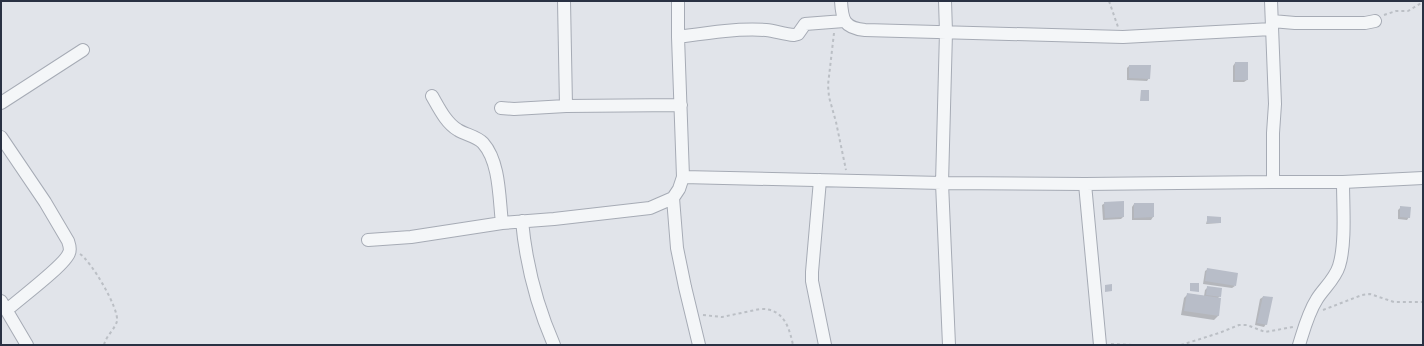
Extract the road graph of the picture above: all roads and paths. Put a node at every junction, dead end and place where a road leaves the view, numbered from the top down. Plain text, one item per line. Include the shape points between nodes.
1 (564, 1) edge
2 (678, 1) edge
3 (841, 1) edge
4 (945, 1) edge
5 (1109, 1) edge
6 (1271, 1) edge
7 (1423, 2) edge
8 (1375, 21) joint
9 (840, 22) junction
10 (1272, 25) junction
11 (946, 32) junction
12 (678, 37) junction
13 (1123, 37) junction
14 (83, 50) dead end
15 (432, 96) dead end
16 (1, 103) edge
17 (681, 105) junction
18 (566, 106) junction
19 (501, 108) dead end
20 (1, 137) edge
21 (683, 177) junction
22 (1423, 178) edge
23 (820, 180) junction
24 (849, 180) junction
25 (1273, 182) junction
26 (1343, 182) junction
27 (942, 183) junction
28 (1085, 184) junction
29 (673, 198) junction
30 (522, 221) junction
31 (502, 223) junction
32 (368, 240) dead end
33 (69, 253) junction
34 (1423, 302) edge
35 (4, 305) edge
36 (692, 313) junction
37 (1307, 319) junction
38 (1100, 344) edge
39 (27, 345) edge
40 (103, 345) edge
41 (554, 345) edge
42 (699, 345) edge
43 (793, 345) edge
44 (825, 345) edge
45 (949, 345) edge
46 (1134, 345) edge
47 (1181, 345) edge
48 (1299, 345) edge

1 - 18 street
2 - 12 street
3 - 9 street
4 - 11 street
5 - 13 path
6 - 10 street
7 - 8 path via 1408,11 1396,10
8 - 10 street
9 - 11 street via 854,29
9 - 12 street via 805,24 798,34 794,35 758,30
9 - 24 path via 828,85
10 - 13 street
10 - 25 street via 1275,104
11 - 13 street
11 - 27 street
12 - 17 street
14 - 16 street
15 - 31 street via 448,122 457,130 482,142 490,154 497,176
17 - 18 street
17 - 21 street
18 - 19 street
20 - 33 street via 68,240
21 - 23 street
21 - 29 street
22 - 26 street
23 - 24 street
23 - 44 street via 812,281
24 - 27 street
25 - 26 street
25 - 28 street
26 - 37 street via 1342,248 1339,266
27 - 28 street
27 - 45 street
28 - 38 street
29 - 30 street via 650,208
29 - 36 street via 677,248
30 - 31 street
30 - 41 street via 528,266
31 - 32 street via 411,237
33 - 35 street via 62,263
33 - 40 path via 81,254 93,267 117,314 116,322
34 - 37 path via 1394,302 1370,294 1351,299
35 - 39 street
36 - 42 street
36 - 43 path via 722,317 760,309 774,311 786,322
37 - 47 path via 1288,329 1265,332 1239,324
37 - 48 street
38 - 46 path

